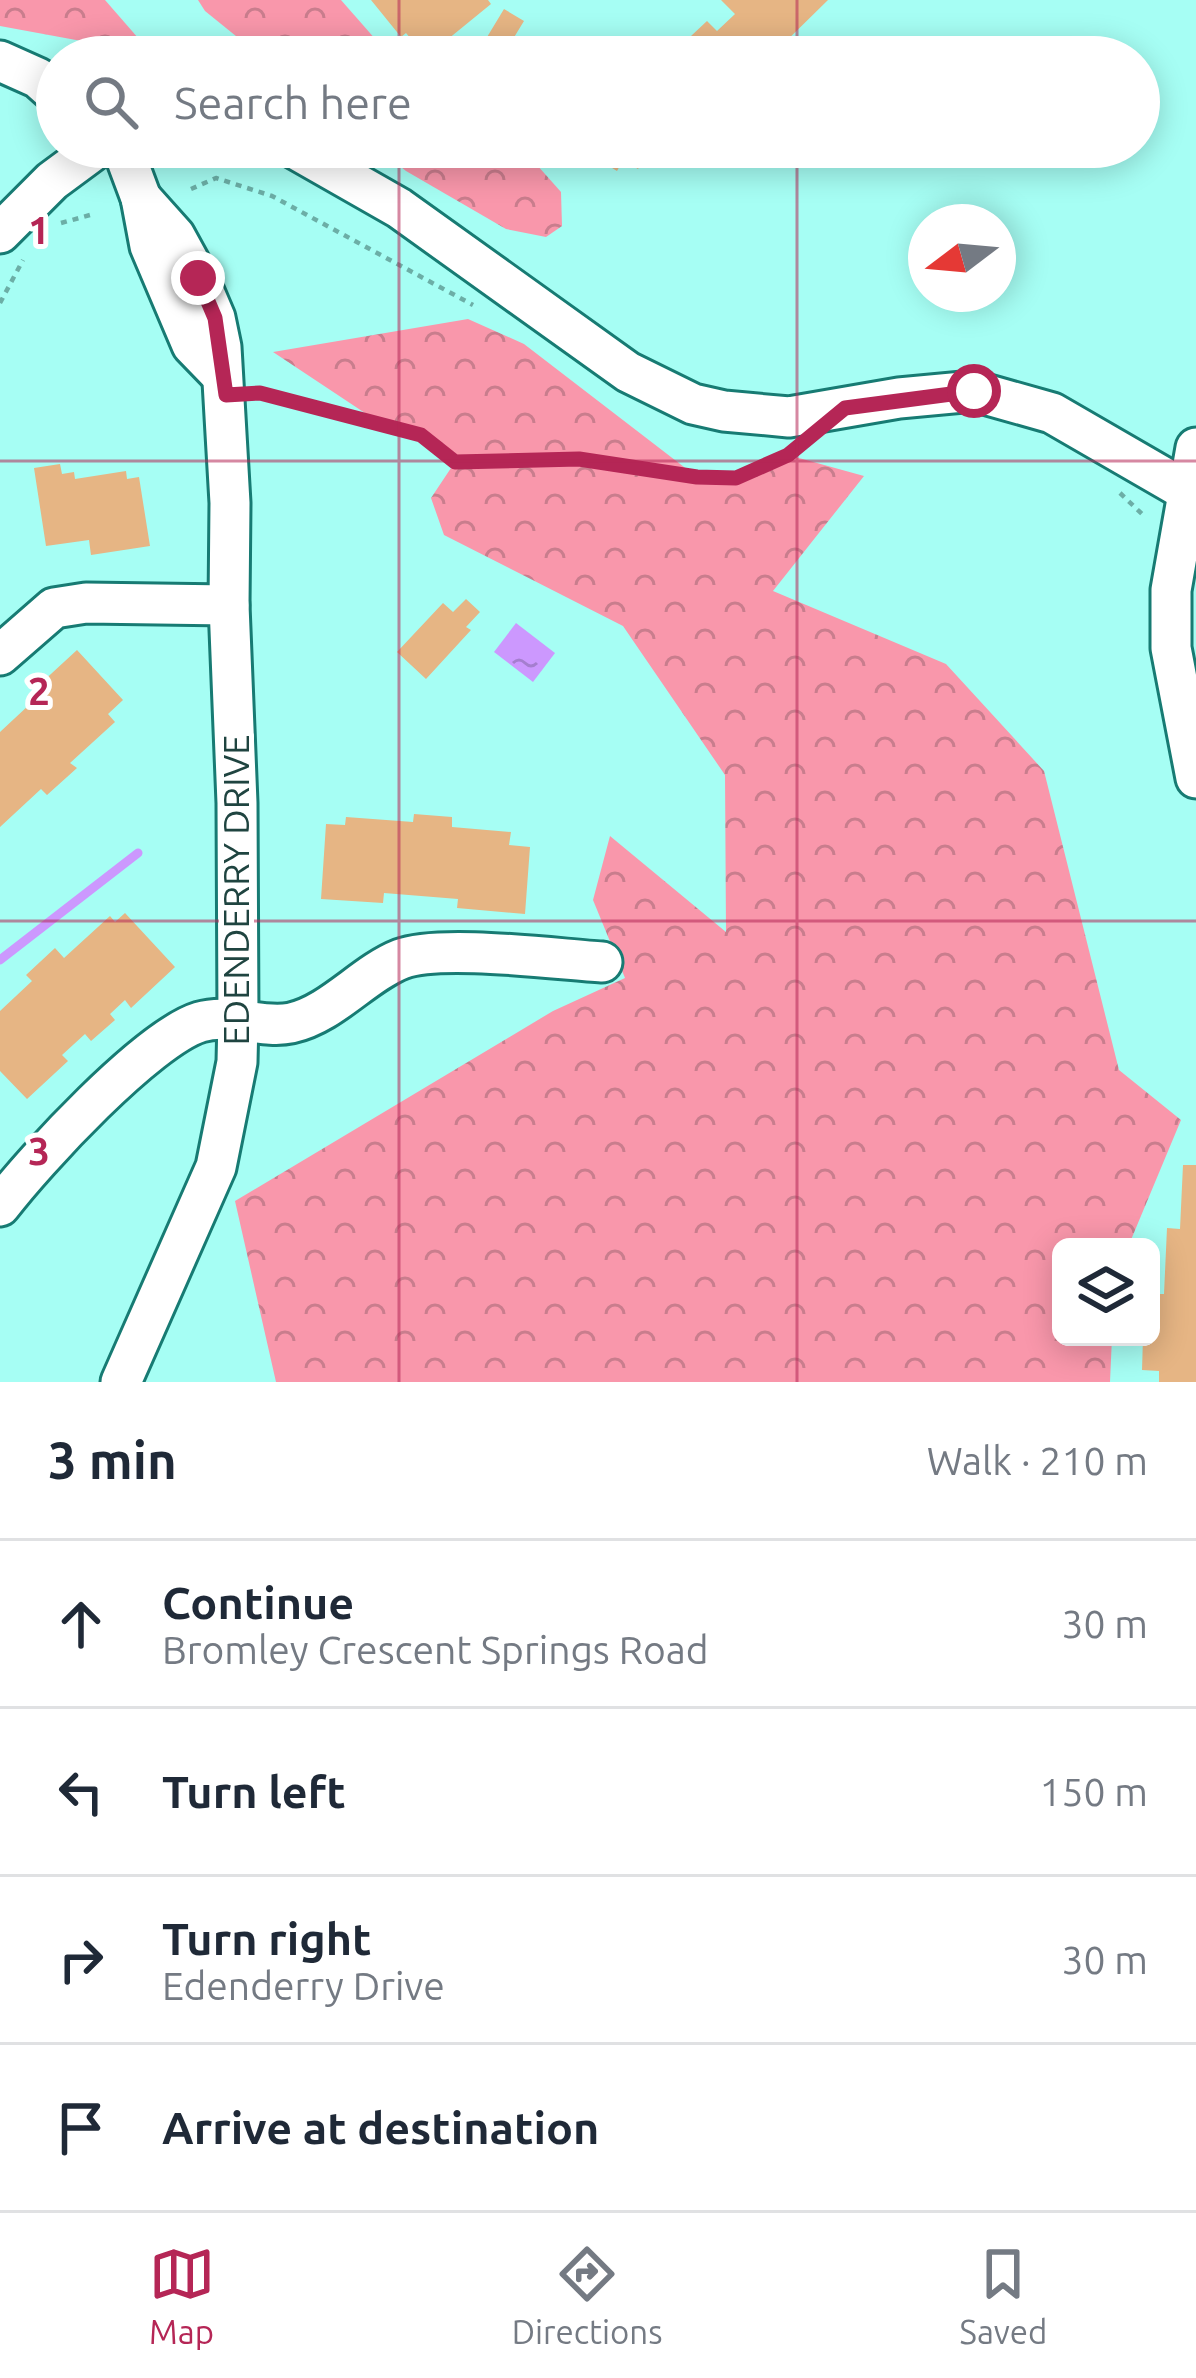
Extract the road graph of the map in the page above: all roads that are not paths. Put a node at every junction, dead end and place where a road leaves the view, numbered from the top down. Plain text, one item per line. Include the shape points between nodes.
1 (0, 61) edge
2 (36, 76) edge
3 (0, 90) edge
4 (36, 96) edge
5 (70, 168) edge
6 (130, 168) edge
7 (329, 168) edge
8 (17, 241) edge
9 (1196, 448) edge
10 (1191, 492) edge
11 (229, 605) junction
12 (0, 655) edge
13 (1196, 778) edge
14 (602, 962) dead end
15 (238, 1019) junction
16 (0, 1206) edge
17 (121, 1382) edge

1 - 2 street
3 - 4 street
5 - 8 street via 52,181
6 - 11 street, EDENDERRY DRIVE via 215,318
7 - 10 street via 399,208 628,372 693,404 789,417 974,391 1052,413
9 - 10 street
10 - 13 street via 1171,590 1171,648
11 - 12 street via 54,608
11 - 15 street, EDENDERRY DRIVE
14 - 15 street via 436,953 401,959 289,1024
15 - 16 street via 202,1021 175,1034 53,1142
15 - 17 street, EDENDERRY DRIVE via 216,1167

